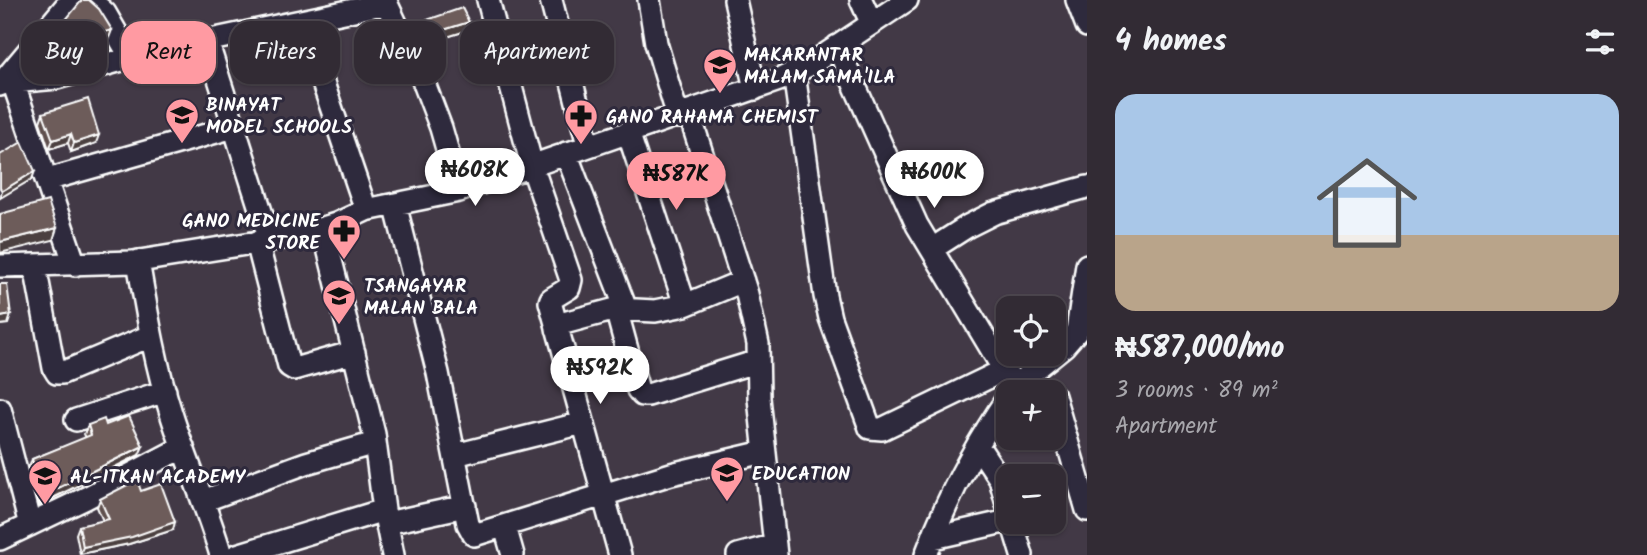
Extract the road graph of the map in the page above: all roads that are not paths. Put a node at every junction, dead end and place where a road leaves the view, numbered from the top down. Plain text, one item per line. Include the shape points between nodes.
1 (71, 0) edge
2 (90, 0) edge
3 (488, 0) edge
4 (551, 0) edge
5 (649, 0) edge
6 (735, 0) edge
7 (861, 0) edge
8 (907, 0) edge
9 (1077, 0) edge
10 (386, 2) edge
11 (302, 21) edge
12 (871, 22) junction
13 (1087, 26) edge
14 (121, 41) edge
15 (837, 46) junction
16 (121, 61) edge
17 (216, 70) edge
18 (794, 73) junction
19 (5, 84) edge
20 (323, 84) edge
21 (755, 89) junction
22 (683, 115) junction
23 (234, 127) junction
24 (628, 132) junction
25 (589, 145) junction
26 (566, 153) junction
27 (532, 166) junction
28 (47, 180) junction
29 (1087, 187) edge
30 (459, 191) junction
31 (395, 204) junction
32 (366, 211) junction
33 (323, 228) junction
34 (263, 241) junction
35 (932, 249) junction
36 (138, 261) junction
37 (35, 265) junction
38 (75, 265) junction
39 (1087, 265) edge
40 (0, 266) edge
41 (743, 281) junction
42 (685, 306) junction
43 (621, 309) junction
44 (1083, 316) edge
45 (557, 329) junction
46 (150, 336) junction
47 (1066, 344) edge
48 (354, 352) junction
49 (758, 361) junction
50 (1040, 366) edge
51 (1007, 380) edge
52 (1019, 380) edge
53 (165, 391) junction
54 (996, 391) edge
55 (0, 409) edge
56 (996, 412) edge
57 (76, 421) dead end
58 (583, 424) junction
59 (1066, 438) edge
60 (375, 443) junction
61 (978, 446) junction
62 (183, 447) junction
63 (764, 452) junction
64 (455, 454) junction
65 (996, 474) edge
66 (604, 495) junction
67 (203, 501) junction
68 (465, 506) junction
69 (1087, 510) edge
70 (385, 517) junction
71 (30, 525) junction
72 (996, 526) edge
73 (505, 527) junction
74 (1015, 534) edge
75 (0, 539) edge
76 (930, 547) edge
77 (775, 550) edge
78 (221, 555) edge
79 (237, 555) edge
80 (393, 555) edge
81 (513, 555) edge
82 (620, 555) edge
83 (738, 555) edge
84 (1022, 555) edge

1 - 19 street
2 - 14 street via 105,13
3 - 27 street
4 - 25 street
5 - 22 street via 656,43
6 - 21 street
7 - 12 street
8 - 12 street
9 - 13 street
10 - 11 street
10 - 30 street via 424,83
12 - 15 street
15 - 18 street
15 - 35 street
16 - 19 street via 57,78
17 - 23 street
18 - 21 street
18 - 54 street via 825,296 870,428 882,429
19 - 28 street
20 - 32 street
21 - 22 street
22 - 24 street
22 - 41 street
23 - 28 street
23 - 34 street
24 - 25 street
24 - 42 street
25 - 26 street
26 - 27 street
26 - 43 street
27 - 30 street
27 - 45 street via 571,280 569,288 550,302
28 - 38 street
29 - 35 street via 994,213
30 - 31 street
31 - 32 street
31 - 64 street
32 - 33 street
33 - 34 street
33 - 48 street
34 - 36 street
34 - 48 street via 289,366 294,369
35 - 51 street
36 - 38 street
36 - 46 street
37 - 38 street
37 - 40 street
37 - 46 street via 57,373
39 - 44 street
41 - 42 street
41 - 49 street
42 - 43 street via 655,311
43 - 45 street via 564,323
43 - 49 street via 642,395
44 - 47 street
45 - 58 street
46 - 53 street
48 - 60 street
49 - 63 street
50 - 52 street
53 - 57 street
53 - 62 street
55 - 71 street
56 - 61 street
58 - 64 street
58 - 66 street
59 - 69 street
60 - 67 street
60 - 70 street
61 - 65 street
61 - 76 street
62 - 67 street
62 - 71 street
63 - 66 street
63 - 77 street
64 - 68 street
66 - 73 street
66 - 82 street
67 - 78 street
68 - 70 street
68 - 73 street via 474,536
70 - 79 street
70 - 80 street
71 - 75 street
72 - 76 street
73 - 81 street
74 - 84 street
77 - 83 street

